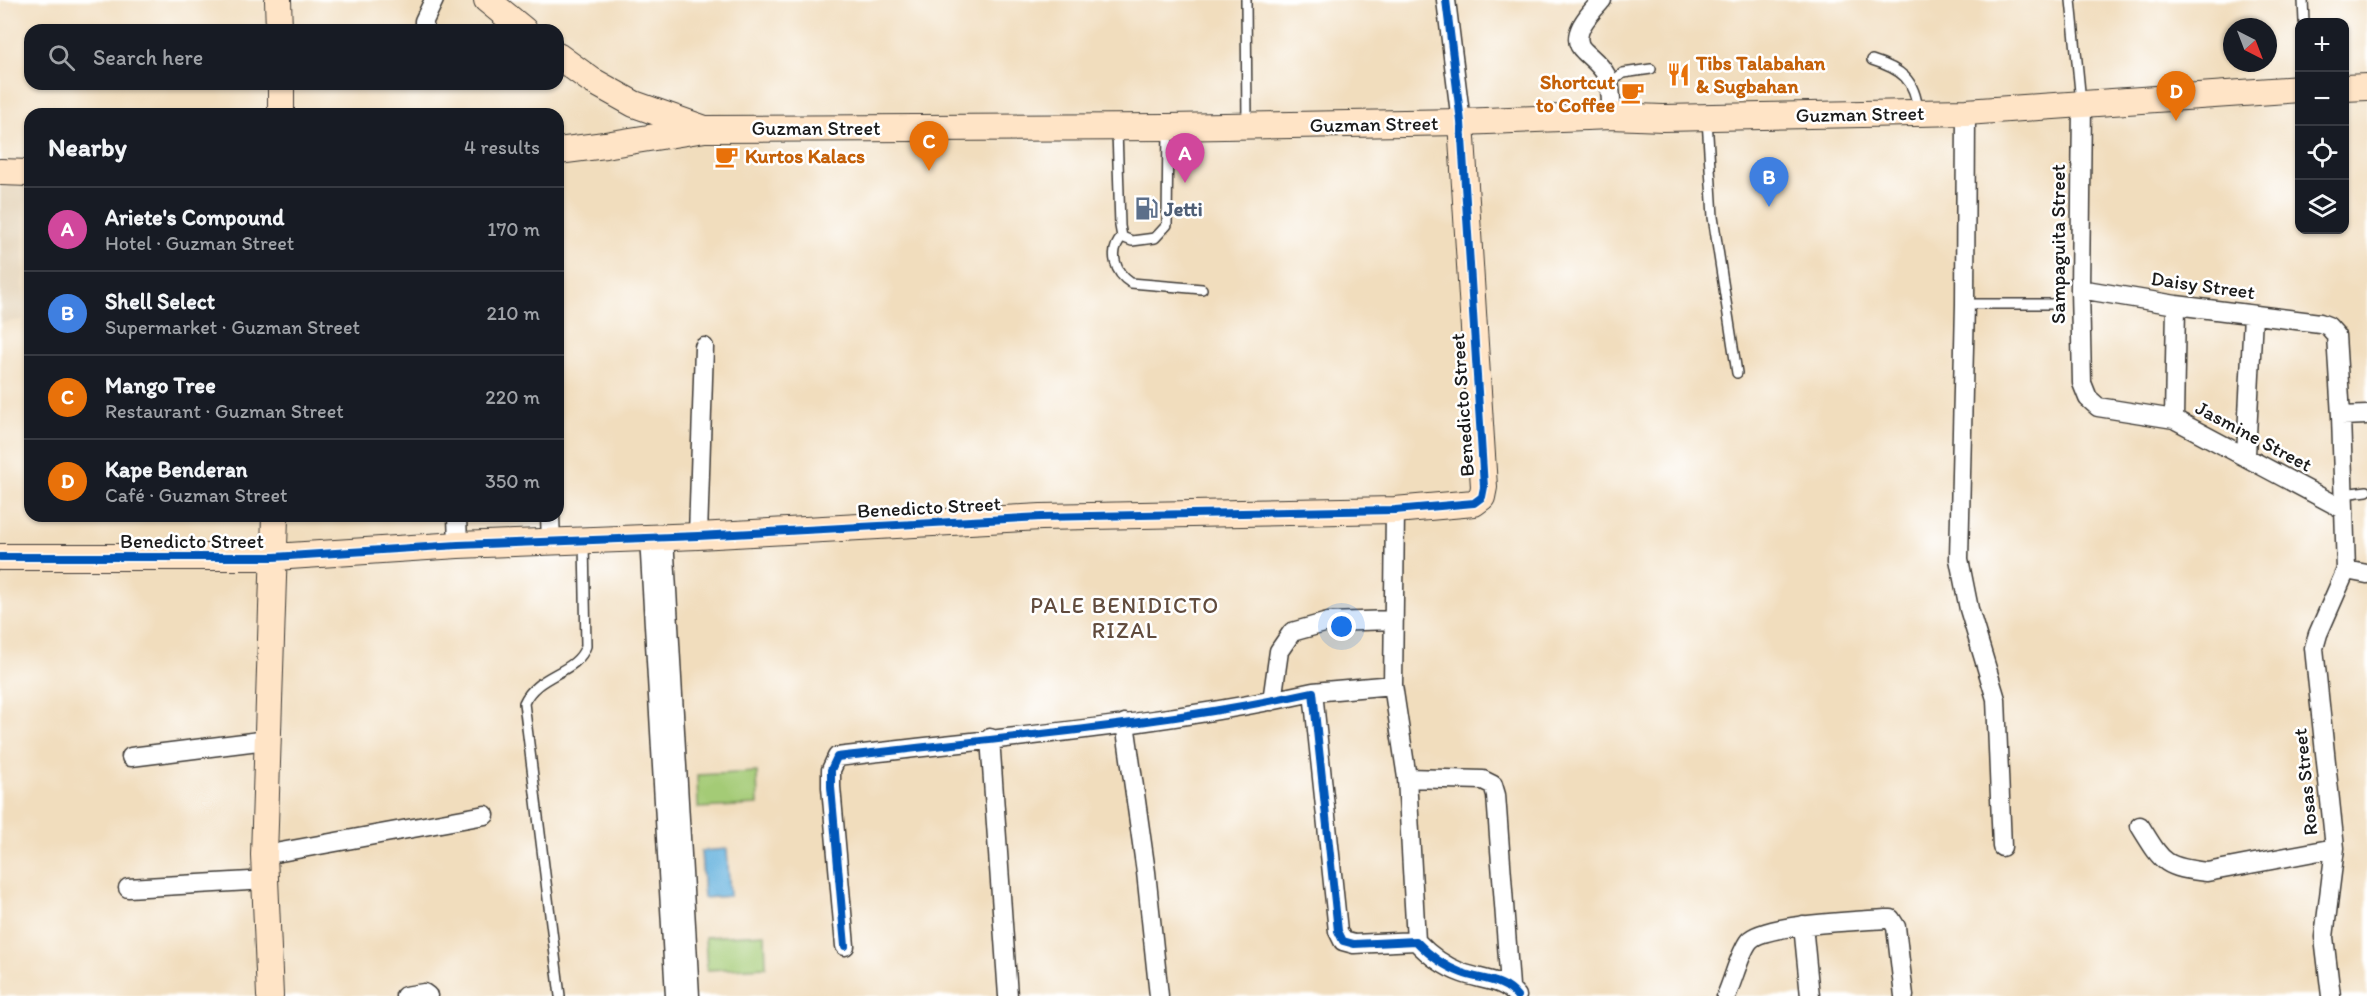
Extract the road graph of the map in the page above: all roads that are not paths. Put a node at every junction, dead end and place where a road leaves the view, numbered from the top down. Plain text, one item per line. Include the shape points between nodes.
1 (278, 0) edge
2 (434, 0) edge
3 (487, 0) edge
4 (1246, 0) edge
5 (1446, 0) edge
6 (1602, 0) edge
7 (2071, 0) edge
8 (2303, 0) edge
9 (2304, 18) edge
10 (279, 24) edge
11 (424, 24) edge
12 (517, 24) edge
13 (564, 60) edge
14 (1872, 60) dead end
15 (1651, 69) dead end
16 (1609, 84) junction
17 (2367, 87) edge
18 (2349, 88) edge
19 (2295, 89) edge
20 (281, 90) edge
21 (2082, 105) junction
22 (281, 108) edge
23 (1966, 112) junction
24 (1918, 113) junction
25 (1611, 116) junction
26 (1707, 117) junction
27 (1461, 122) junction
28 (1247, 126) junction
29 (1168, 127) junction
30 (1117, 128) junction
31 (705, 129) junction
32 (564, 150) edge
33 (0, 172) edge
34 (24, 173) edge
35 (1122, 237) junction
36 (1202, 289) dead end
37 (2080, 289) junction
38 (1965, 304) junction
39 (2057, 304) dead end
40 (2176, 305) junction
41 (2253, 315) junction
42 (704, 347) dead end
43 (1737, 373) dead end
44 (2082, 383) joint
45 (2367, 415) edge
46 (2341, 416) junction
47 (2174, 419) junction
48 (2246, 455) junction
49 (2367, 491) edge
50 (2343, 502) junction
51 (1395, 510) junction
52 (275, 522) edge
53 (458, 522) edge
54 (550, 522) edge
55 (698, 536) junction
56 (656, 537) junction
57 (584, 541) junction
58 (551, 542) junction
59 (458, 545) junction
60 (0, 557) edge
61 (274, 557) junction
62 (2346, 570) junction
63 (2367, 574) edge
64 (1394, 620) junction
65 (1392, 685) junction
66 (1313, 692) junction
67 (1272, 701) junction
68 (1125, 723) junction
69 (990, 738) junction
70 (267, 740) junction
71 (131, 757) dead end
72 (1407, 778) junction
73 (485, 815) dead end
74 (2140, 826) dead end
75 (2002, 847) dead end
76 (2335, 848) junction
77 (265, 868) junction
78 (676, 874) junction
79 (128, 888) dead end
80 (1803, 925) junction
81 (1416, 941) junction
82 (845, 946) dead end
83 (1513, 991) edge
84 (270, 996) edge
85 (405, 996) edge
86 (428, 996) edge
87 (560, 996) edge
88 (675, 996) edge
89 (690, 996) edge
90 (1008, 996) edge
91 (1159, 996) edge
92 (1726, 996) edge
93 (1810, 996) edge
94 (1904, 996) edge
95 (2331, 996) edge

1 - 10 street
2 - 11 street
3 - 12 street
4 - 28 lane
5 - 27 street
6 - 16 street via 1580,28 1577,40
7 - 21 lane
8 - 9 lane
13 - 31 street via 634,104
14 - 24 lane via 1906,77 1916,93
15 - 16 lane via 1623,73
16 - 25 street
17 - 18 street
19 - 21 street, Guzman Street
20 - 22 street
21 - 23 street, Guzman Street
21 - 37 street, Sampaguita Street
23 - 24 street, Guzman Street
23 - 38 street
24 - 26 street, Guzman Street
25 - 26 street, Guzman Street
25 - 27 street, Guzman Street
26 - 43 lane via 1713,217
27 - 28 street, Guzman Street
27 - 51 street, Benedicto Street via 1484,487 1482,497 1474,503
28 - 29 street, Guzman Street
29 - 30 street, Guzman Street
29 - 35 lane via 1167,225 1155,238 1132,241
30 - 31 street, Guzman Street
30 - 35 lane
31 - 32 street, Guzman Street
33 - 34 street
35 - 36 lane via 1114,254 1117,271 1131,283
37 - 40 street, Daisy Street
37 - 44 street, Sampaguita Street
38 - 39 lane
38 - 75 street via 1959,559 1969,609 1996,699
40 - 41 street, Daisy Street
40 - 47 street
41 - 46 street, Daisy Street via 2320,323 2336,335
41 - 48 street
42 - 55 street
44 - 47 street, Jasmine Street via 2088,398 2098,407
45 - 46 street
46 - 50 street
47 - 48 street, Jasmine Street
48 - 50 street, Jasmine Street
49 - 50 lane
50 - 62 street
51 - 55 street, Benedicto Street via 1041,517
51 - 64 street
52 - 61 street
53 - 59 street
54 - 58 street
55 - 56 street, Benedicto Street
56 - 57 street, Benedicto Street
56 - 78 street
57 - 58 street, Benedicto Street
57 - 87 lane via 584,652 577,661 532,688 524,704
58 - 59 street, Benedicto Street
59 - 61 street, Benedicto Street
60 - 61 street, Benedicto Street
61 - 70 street
62 - 63 street
62 - 76 street, Rosas Street via 2314,648
64 - 65 street
64 - 67 street via 1328,622 1292,632 1279,651
65 - 66 street
65 - 72 street
66 - 67 street
66 - 81 street via 1338,931 1343,941 1354,944
67 - 68 street
68 - 69 street
68 - 91 street
69 - 82 street via 837,757 831,770 831,787
69 - 90 street
70 - 71 street
70 - 77 street
72 - 81 street
72 - 83 street via 1483,780 1493,784
73 - 77 street
74 - 76 street via 2167,864 2207,872
76 - 95 street, Rosas Street via 2324,937
77 - 79 street
77 - 84 street
78 - 88 street
78 - 89 street
80 - 92 street via 1750,939
80 - 93 street
80 - 94 street via 1891,920 1896,927
81 - 83 street via 1447,966
85 - 86 street

